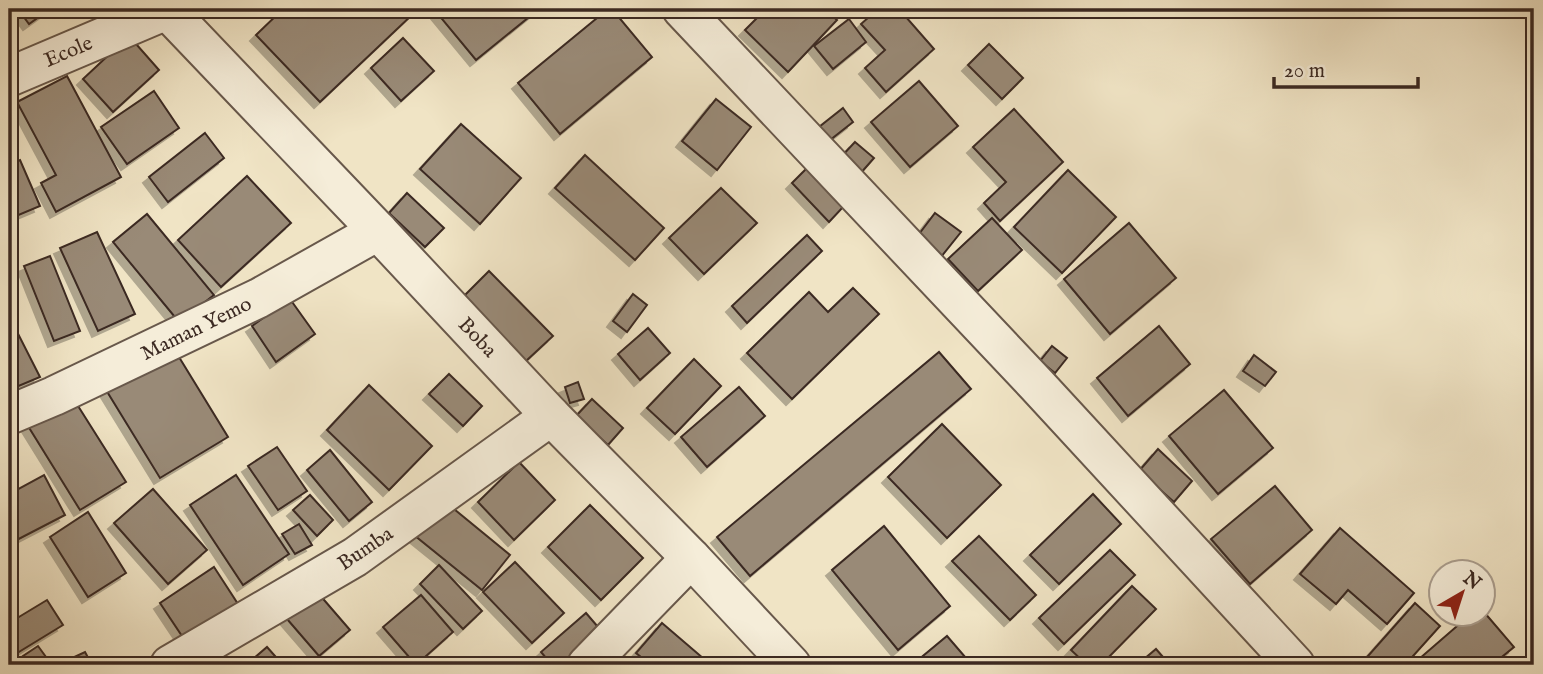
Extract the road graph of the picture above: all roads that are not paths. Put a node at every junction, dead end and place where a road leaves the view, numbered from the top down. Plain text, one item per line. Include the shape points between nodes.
1 (166, 9) edge
2 (682, 9) edge
3 (9, 77) edge
4 (378, 231) junction
5 (9, 415) edge
6 (551, 416) junction
7 (691, 558) junction
8 (170, 665) edge
9 (587, 665) edge
10 (790, 665) edge
11 (1295, 665) edge

1 - 3 street, Ecole
1 - 4 street, Boba
2 - 11 street
4 - 5 street, Maman Yemo via 260,298
4 - 6 street, Boba
6 - 7 street, Boba
6 - 8 street, Bumba via 355,556
7 - 9 street
7 - 10 street, Boba

